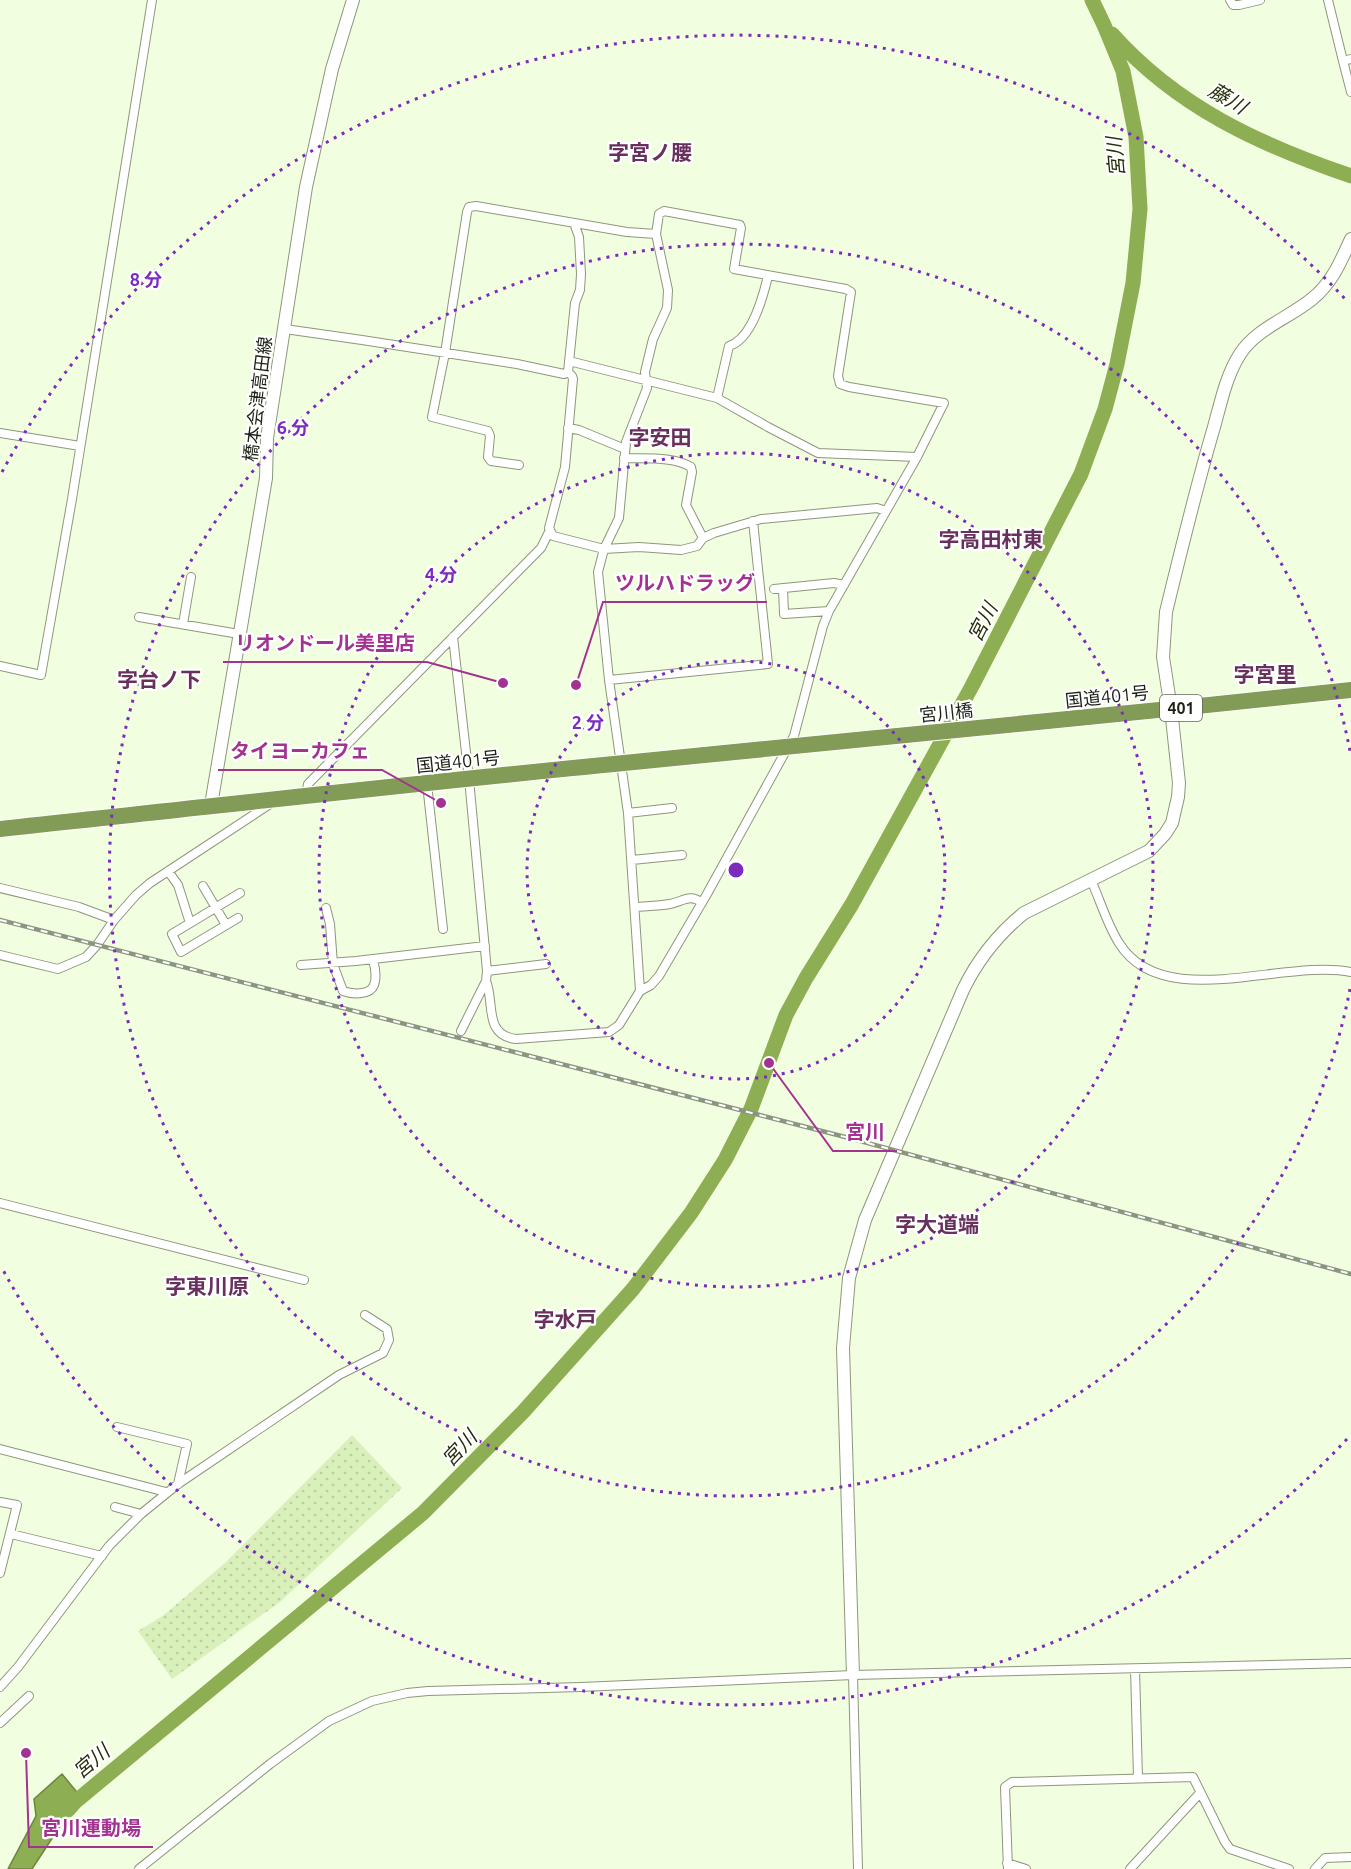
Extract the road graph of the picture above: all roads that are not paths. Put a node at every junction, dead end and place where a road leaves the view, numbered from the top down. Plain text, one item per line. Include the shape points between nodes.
1 (152, 0) edge
2 (352, 0) edge
3 (1230, 0) edge
4 (1260, 0) edge
5 (1328, 0) edge
6 (1347, 60) edge
7 (1351, 92) edge
8 (574, 223) junction
9 (656, 234) junction
10 (1351, 238) edge
11 (768, 276) junction
12 (285, 329) junction
13 (445, 353) junction
14 (570, 361) junction
15 (568, 372) junction
16 (647, 381) junction
17 (717, 398) junction
18 (568, 428) junction
19 (0, 433) edge
20 (80, 446) junction
21 (625, 453) junction
22 (917, 457) junction
23 (519, 465) dead end
24 (886, 511) junction
25 (753, 521) junction
26 (550, 530) junction
27 (703, 537) junction
28 (604, 549) junction
29 (191, 577) dead end
30 (844, 585) junction
31 (830, 611) junction
32 (139, 617) dead end
33 (183, 624) junction
34 (239, 634) junction
35 (453, 637) junction
36 (0, 666) edge
37 (609, 680) junction
38 (1351, 690) edge
39 (1171, 709) junction
40 (1011, 725) joint
41 (885, 738) joint
42 (788, 747) junction
43 (621, 763) junction
44 (469, 779) junction
45 (427, 784) junction
46 (306, 796) junction
47 (275, 799) junction
48 (211, 805) junction
49 (672, 808) dead end
50 (628, 813) junction
51 (0, 829) edge
52 (682, 855) dead end
53 (632, 860) junction
54 (168, 871) junction
55 (1091, 880) junction
56 (203, 886) dead end
57 (0, 888) edge
58 (240, 893) dead end
59 (702, 903) junction
60 (635, 907) junction
61 (216, 908) junction
62 (326, 908) dead end
63 (238, 918) dead end
64 (114, 920) junction
65 (190, 923) junction
66 (226, 925) junction
67 (443, 929) dead end
68 (485, 946) junction
69 (0, 955) edge
70 (374, 960) junction
71 (333, 963) junction
72 (546, 964) dead end
73 (301, 965) dead end
74 (1351, 972) edge
75 (486, 976) junction
76 (640, 991) junction
77 (461, 1031) dead end
78 (0, 1203) edge
79 (304, 1280) dead end
80 (365, 1315) dead end
81 (117, 1427) dead end
82 (0, 1449) edge
83 (177, 1484) junction
84 (166, 1492) junction
85 (0, 1502) edge
86 (115, 1507) dead end
87 (141, 1514) junction
88 (11, 1534) junction
89 (102, 1556) junction
90 (0, 1573) edge
91 (1351, 1663) edge
92 (1135, 1669) junction
93 (853, 1675) junction
94 (0, 1687) edge
95 (29, 1696) dead end
96 (0, 1723) edge
97 (1138, 1778) junction
98 (1200, 1793) junction
99 (1351, 1857) edge
100 (1008, 1866) edge
101 (139, 1869) edge
102 (858, 1869) edge
103 (1026, 1869) edge
104 (1130, 1869) edge
105 (1289, 1869) edge
106 (1315, 1869) edge

1 - 20 street
2 - 12 street, 橋本会津高田線 via 306,187
3 - 4 street via 1239,5
5 - 6 street
6 - 7 street
8 - 9 street
8 - 13 street via 469,207
8 - 14 street via 579,237 581,274
9 - 11 street via 659,214 664,211 740,225 734,269
9 - 16 street via 668,290 667,308 653,339 645,372
10 - 39 street via 1339,266 1321,291 1255,338 1241,352 1231,371 1166,612 1163,657
11 - 17 street via 757,313 740,340 729,346
11 - 22 street via 850,292 840,384 944,403
12 - 13 street
12 - 34 street, 橋本会津高田線 via 267,438 266,478
13 - 15 street
13 - 23 street via 432,417 488,431 491,461
14 - 15 street
14 - 16 street
15 - 18 street via 573,379
16 - 17 street
16 - 21 street
17 - 22 street via 818,453
18 - 21 street
18 - 26 street via 565,467
19 - 20 street
20 - 36 street via 41,675
21 - 27 street via 691,467 686,505
21 - 28 street via 618,518
22 - 24 street
24 - 25 street via 878,507
24 - 30 street
25 - 27 street
25 - 37 street via 768,664
26 - 28 street via 553,536
26 - 35 street via 541,548
27 - 28 street via 696,546 681,550
28 - 37 street via 598,572
29 - 33 street
30 - 31 street
30 - 31 street via 779,589 784,614
31 - 42 street
32 - 33 street
33 - 34 street
34 - 48 street, 橋本会津高田線
35 - 44 street
35 - 46 street via 308,784
37 - 43 street
38 - 39 highway, 国道401号 / 401
39 - 40 highway, 国道401号 / 401
39 - 55 street via 1179,783 1172,823 1149,851
40 - 41 highway, 宮川橋 / 401
41 - 42 highway, 国道401号 / 401
42 - 43 highway, 国道401号 / 401
42 - 59 street
43 - 44 highway, 国道401号 / 401
43 - 50 street
44 - 45 highway, 国道401号 / 401
44 - 68 street
45 - 46 highway, 国道401号 / 401
45 - 67 street
46 - 47 highway, 国道401号 / 401
47 - 48 highway, 国道401号 / 401
47 - 54 street via 273,804
48 - 51 highway, 国道401号 / 401
49 - 50 street
50 - 53 street
52 - 53 street
53 - 60 street
54 - 64 street via 136,895
54 - 65 street via 178,885
55 - 74 street via 1120,944 1143,967 1156,973 1188,980 1312,969
55 - 93 street via 1024,913 982,957 963,990 865,1220 849,1278 843,1348
56 - 61 street
57 - 64 street via 79,907
58 - 61 street
59 - 60 street via 698,899 683,899 672,904
59 - 76 street via 659,976
60 - 76 street
61 - 65 street
61 - 66 street
62 - 71 street
63 - 66 street
64 - 69 street via 86,957 58,969
65 - 66 street via 172,933 181,952
68 - 70 street
68 - 75 street
70 - 71 street
70 - 71 street via 374,986 361,993 343,991
71 - 73 street
72 - 75 street
75 - 76 street via 494,1025 504,1035 516,1039 609,1032 619,1025
75 - 77 street
78 - 79 street
80 - 83 street via 387,1329 389,1340 383,1353 339,1375
81 - 83 street via 187,1444
82 - 84 street
83 - 84 street
84 - 87 street
85 - 88 street via 17,1505
86 - 87 street
87 - 89 street
88 - 89 street
88 - 90 street
89 - 94 street
91 - 92 street
92 - 93 street
92 - 97 street
93 - 101 street via 428,1691 372,1701 329,1721
93 - 102 street
95 - 96 street
97 - 98 street via 1193,1777
97 - 100 street via 1012,1782 1005,1787
98 - 104 street
98 - 105 street via 1230,1849
99 - 106 street via 1324,1858
100 - 103 street

